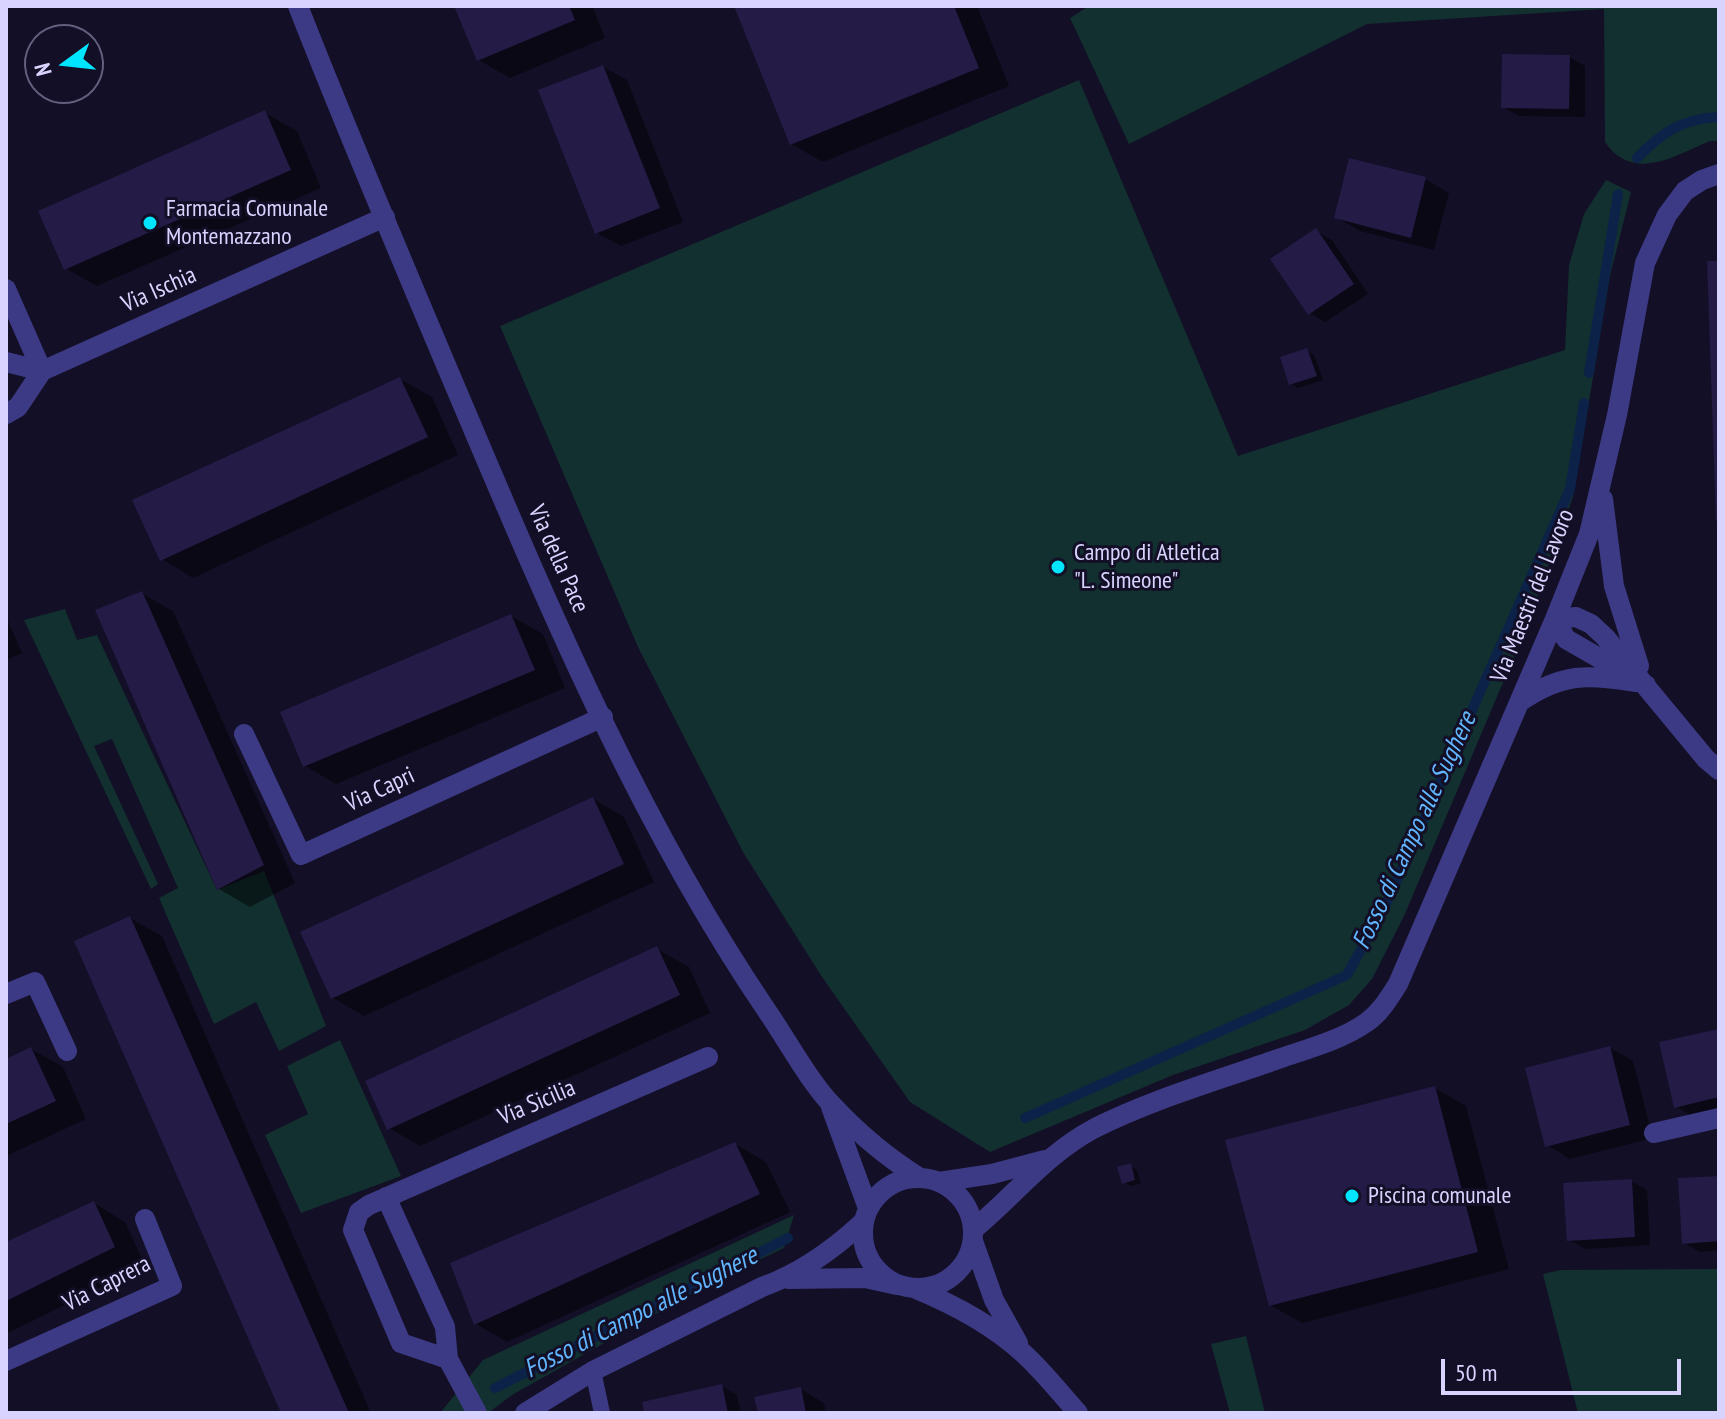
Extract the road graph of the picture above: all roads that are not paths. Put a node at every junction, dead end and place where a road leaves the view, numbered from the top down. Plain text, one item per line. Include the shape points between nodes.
1 (298, 6) edge
2 (1719, 174) edge
3 (385, 217) junction
4 (6, 289) edge
5 (6, 362) edge
6 (42, 371) junction
7 (6, 414) edge
8 (1602, 483) junction
9 (1555, 619) junction
10 (1646, 685) junction
11 (1519, 702) junction
12 (603, 717) junction
13 (244, 734) dead end
14 (1719, 770) edge
15 (6, 994) edge
16 (67, 1051) dead end
17 (708, 1057) dead end
18 (830, 1103) junction
19 (1719, 1118) edge
20 (1654, 1133) dead end
21 (1045, 1160) junction
22 (930, 1180) junction
23 (386, 1197) junction
24 (866, 1215) junction
25 (145, 1219) dead end
26 (974, 1235) junction
27 (784, 1279) junction
28 (906, 1287) junction
29 (1024, 1354) junction
30 (448, 1359) junction
31 (6, 1361) edge
32 (593, 1371) junction
33 (477, 1413) edge
34 (525, 1413) edge
35 (602, 1413) edge
36 (1078, 1413) edge

1 - 3 street, Via della Pace
2 - 8 street, Via Maestri del Lavoro via 1685,191 1667,215 1645,263
3 - 6 street, Via Ischia
3 - 12 street, Via della Pace via 516,529
4 - 6 street
5 - 6 street
6 - 7 street via 18,407
8 - 9 street, Via Maestri del Lavoro via 1589,534
8 - 10 street via 1614,586
9 - 10 street via 1576,617 1591,624
9 - 11 street, Via Maestri del Lavoro
10 - 11 street via 1576,676 1541,687
10 - 14 street
11 - 21 street, Via Maestri del Lavoro via 1398,984 1377,1013 1330,1041 1137,1109
12 - 13 street, Via Capri via 301,855
12 - 18 street, Via della Pace via 706,917
15 - 16 street via 35,982
17 - 23 street, Via Sicilia
18 - 22 street, Via della Pace via 892,1160
18 - 24 street, Via della Pace
19 - 20 street
21 - 22 street, Via Maestri del Lavoro via 992,1174
21 - 26 street, Via Maestri del Lavoro
22 - 24 street via 904,1179 890,1185
22 - 26 street via 963,1201
23 - 30 street via 445,1327
23 - 30 street, Via Sicilia via 359,1212 353,1230 401,1343
24 - 27 street via 827,1254
24 - 28 street via 863,1242 869,1260 881,1275
25 - 31 street, Via Caprera via 172,1286
26 - 28 street via 962,1268 949,1280 933,1287
26 - 29 street via 994,1300
27 - 28 street via 865,1278
27 - 32 street
28 - 29 street via 958,1307
29 - 36 street
30 - 33 street
32 - 34 street
32 - 35 lane

